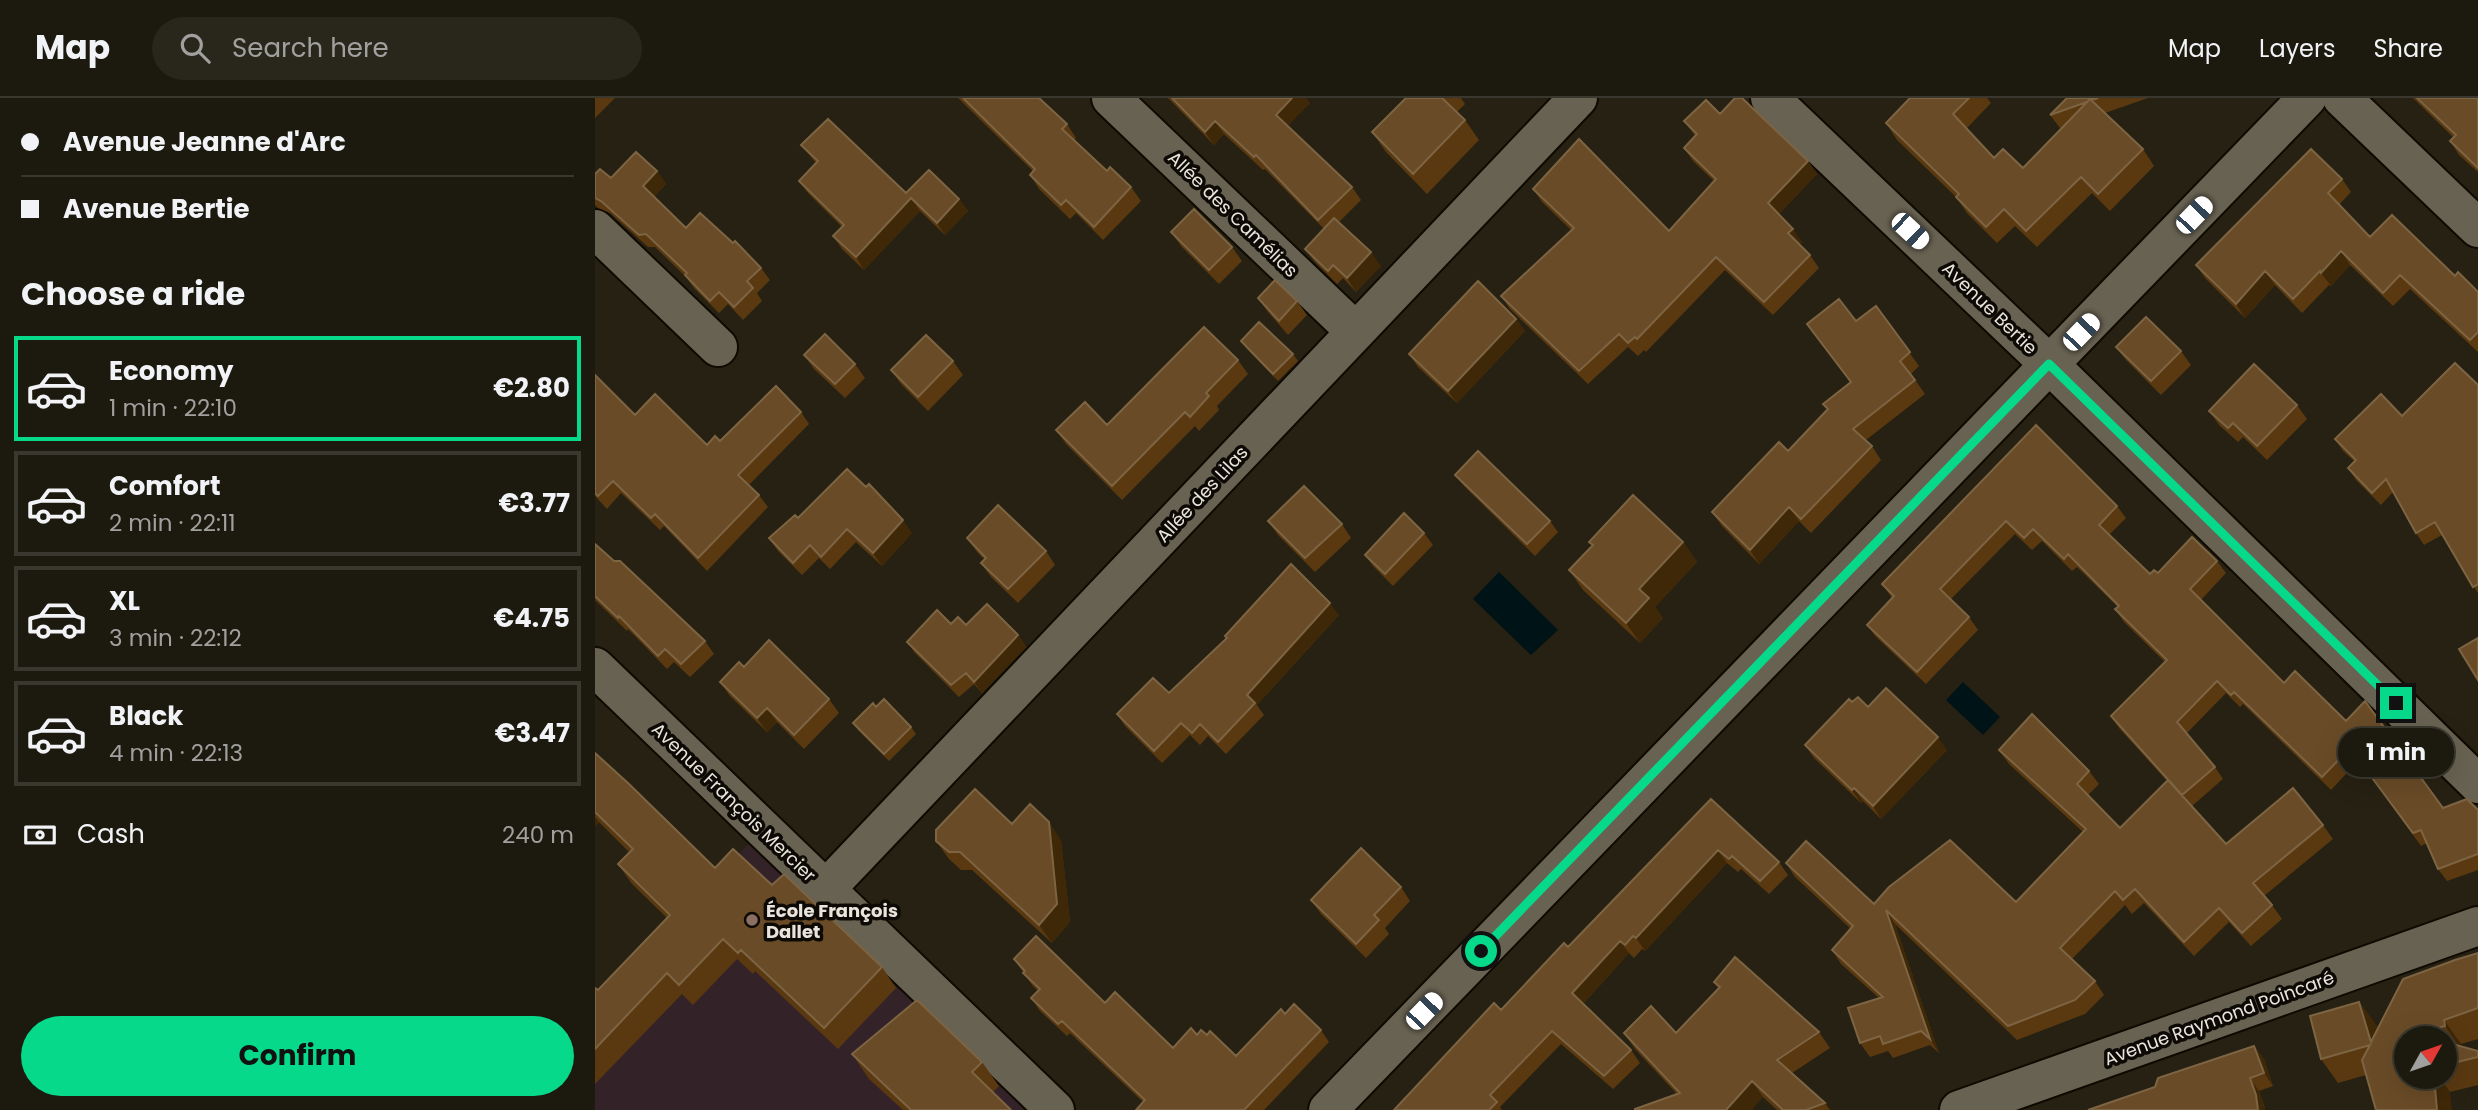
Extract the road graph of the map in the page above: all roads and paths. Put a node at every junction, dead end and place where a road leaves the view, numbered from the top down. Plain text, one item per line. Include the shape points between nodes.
1 (1111, 98) edge
2 (1578, 98) edge
3 (1770, 98) edge
4 (2307, 98) edge
5 (2342, 98) edge
6 (2478, 228) edge
7 (595, 229) edge
8 (1355, 331) junction
9 (718, 347) dead end
10 (2049, 364) junction
11 (595, 667) edge
12 (2478, 784) edge
13 (825, 890) junction
14 (2478, 926) edge
15 (1055, 1110) edge
16 (1328, 1110) edge
17 (1959, 1110) edge

1 - 8 street, Allée des Camélias
2 - 8 street, Allée des Lilas
3 - 10 street, Avenue Bertie
4 - 10 street
5 - 6 street
7 - 9 street
8 - 13 street, Allée des Lilas
10 - 12 street, Avenue Bertie
10 - 16 street
11 - 13 street, Avenue François Mercier
13 - 15 street, Avenue François Mercier
14 - 17 street, Avenue Raymond Poincaré

